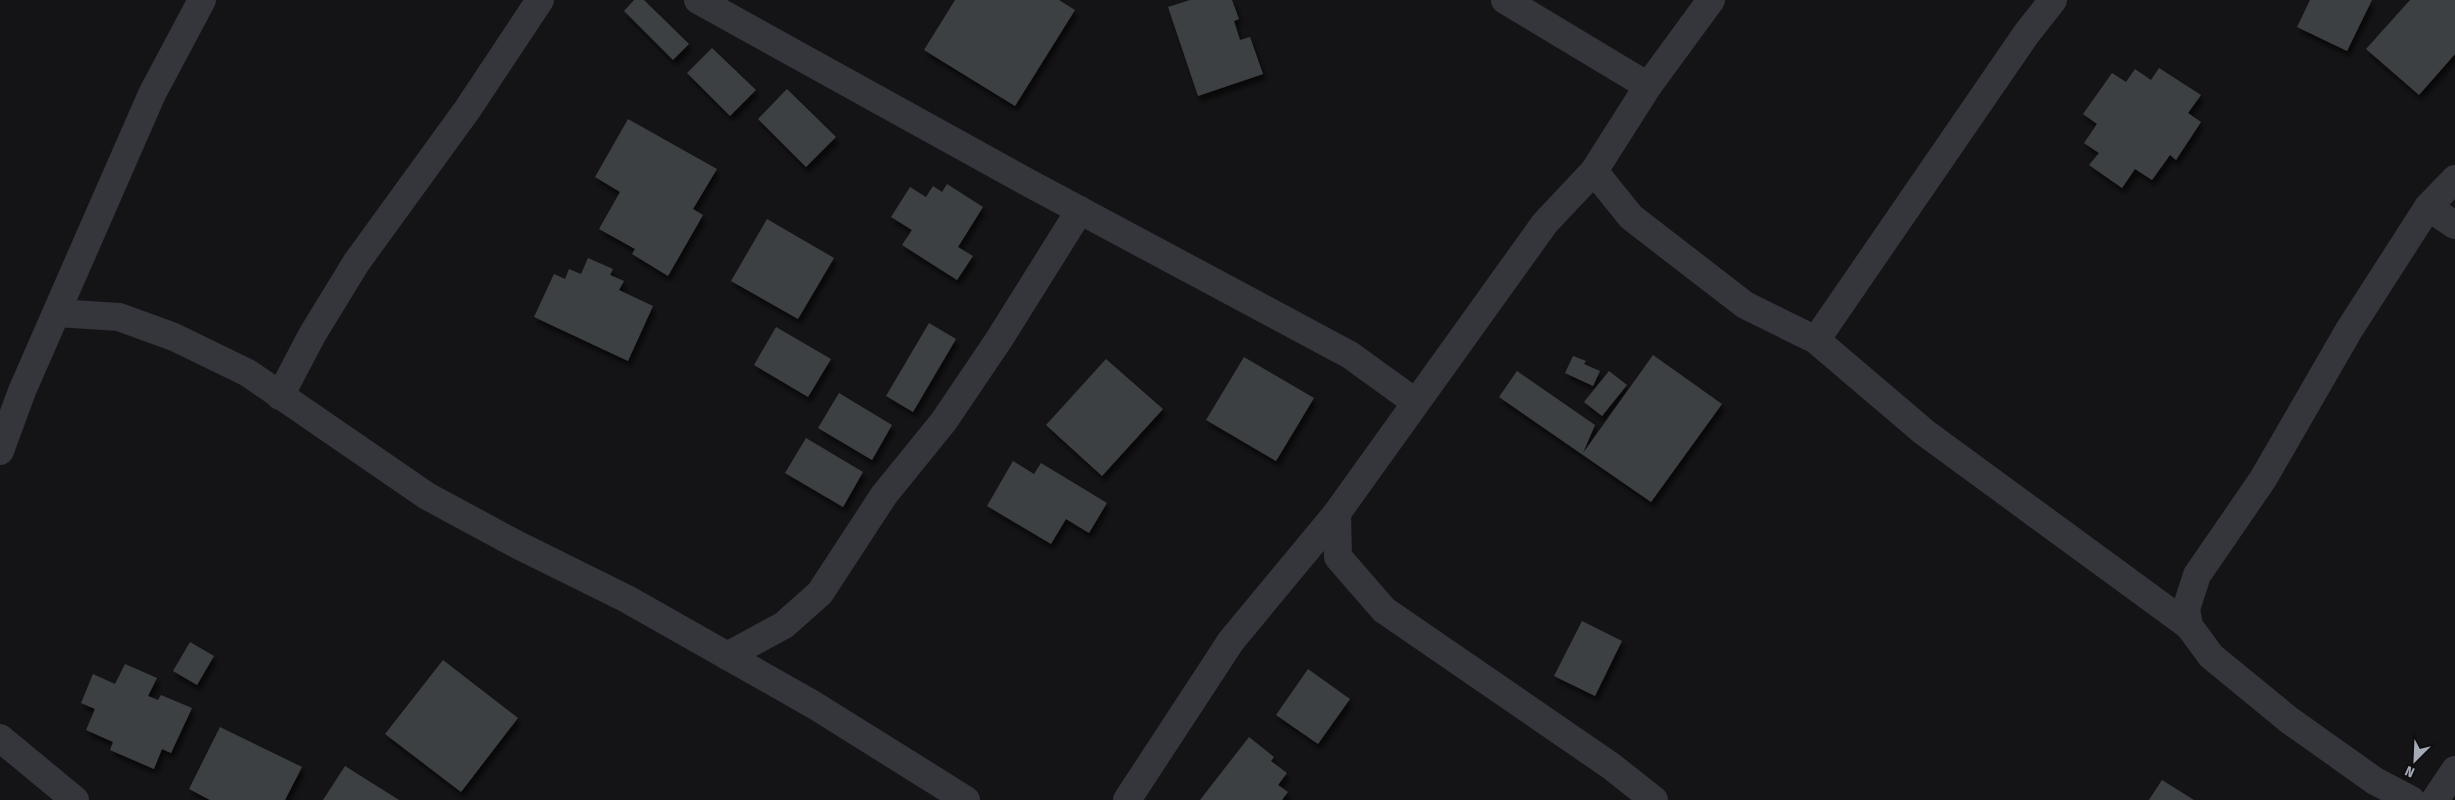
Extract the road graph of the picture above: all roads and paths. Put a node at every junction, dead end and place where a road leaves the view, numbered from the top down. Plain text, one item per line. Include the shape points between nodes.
1 (202, 0) edge
2 (540, 0) edge
3 (698, 0) edge
4 (1505, 0) edge
5 (1711, 0) edge
6 (2053, 0) edge
7 (1648, 86) junction
8 (1594, 171) junction
9 (2455, 179) edge
10 (2428, 207) junction
11 (1080, 210) junction
12 (2455, 225) edge
13 (57, 314) junction
14 (1816, 340) junction
15 (280, 396) junction
16 (1415, 402) junction
17 (0, 450) edge
18 (1337, 513) junction
19 (2189, 626) junction
20 (727, 656) junction
21 (0, 738) edge
22 (2455, 770) edge
23 (70, 799) edge
24 (966, 800) edge
25 (1126, 800) edge
26 (1654, 800) edge
27 (2411, 800) edge
28 (2435, 800) edge

1 - 13 street via 152,94
2 - 15 street via 467,110 356,263
3 - 11 street
4 - 7 street
5 - 7 street
6 - 14 street
7 - 8 street
8 - 14 street via 1631,217 1745,305
8 - 16 street via 1545,223
9 - 10 street
10 - 12 street
10 - 19 street via 2349,330 2263,479 2197,575 2186,609
11 - 16 street via 1350,355
11 - 20 street via 944,421 884,495 820,593 784,625
13 - 15 street via 119,318 174,338 248,373
13 - 17 street via 22,391
14 - 19 street via 1924,432
15 - 20 street via 427,496 627,599
16 - 18 street
18 - 25 street via 1231,641
18 - 26 street via 1338,557 1384,610 1611,766
19 - 27 street via 2211,656 2289,720 2375,781
20 - 24 street via 814,705
21 - 23 street
22 - 28 street

